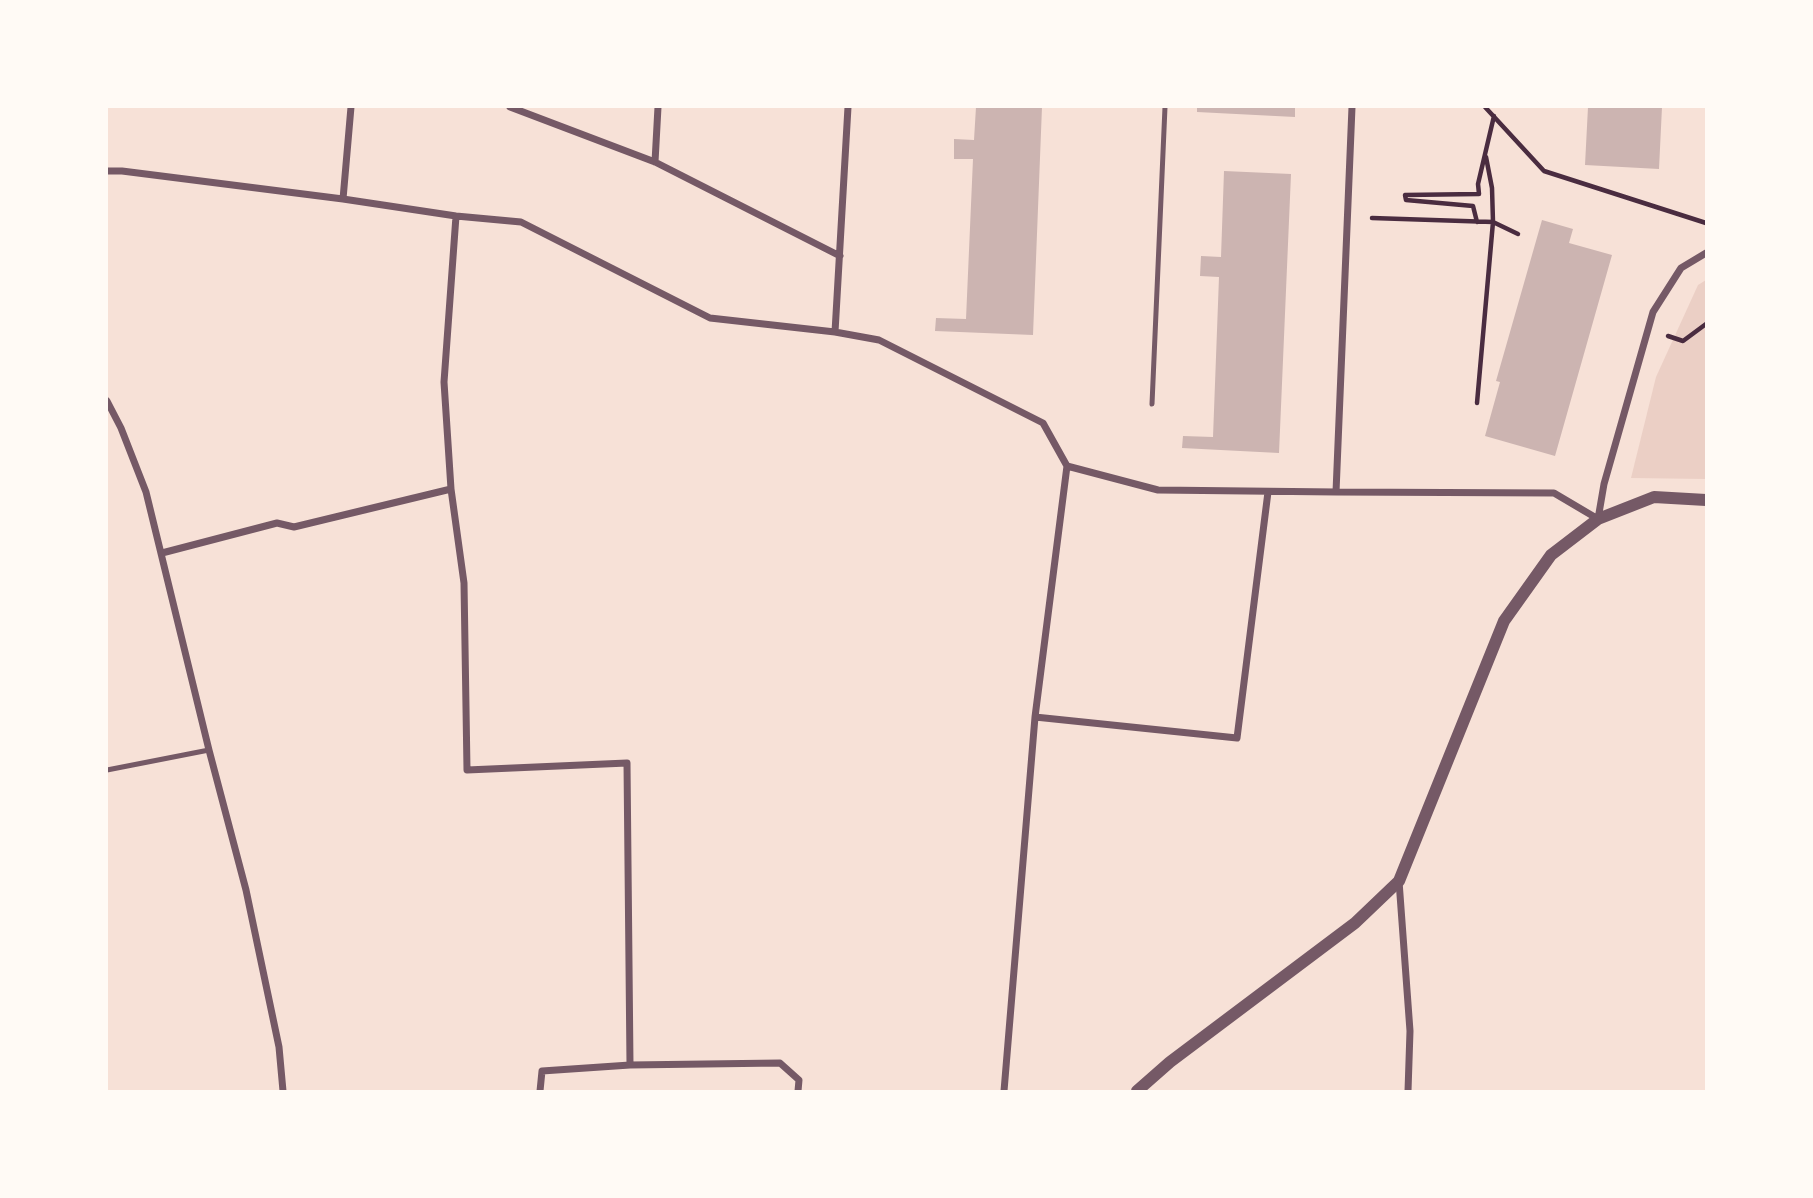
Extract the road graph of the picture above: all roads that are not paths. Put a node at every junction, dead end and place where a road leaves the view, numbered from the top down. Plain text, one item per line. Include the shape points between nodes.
1 (351, 107) edge
2 (510, 107) edge
3 (659, 107) edge
4 (848, 107) edge
5 (1165, 107) edge
6 (1352, 107) edge
7 (655, 162) junction
8 (107, 171) edge
9 (343, 199) junction
10 (456, 216) junction
11 (1706, 253) edge
12 (840, 256) junction
13 (835, 332) junction
14 (107, 401) edge
15 (1152, 404) dead end
16 (1067, 466) junction
17 (451, 489) junction
18 (1268, 492) junction
19 (1336, 492) junction
20 (1706, 499) edge
21 (1598, 519) junction
22 (162, 553) junction
23 (1035, 718) junction
24 (209, 750) junction
25 (107, 770) edge
26 (1399, 881) junction
27 (630, 1065) junction
28 (283, 1091) edge
29 (540, 1091) edge
30 (799, 1091) edge
31 (1004, 1091) edge
32 (1138, 1091) edge
33 (1408, 1091) edge

1 - 9 street
2 - 7 street
3 - 7 street
4 - 12 street
5 - 15 lane
6 - 19 street
7 - 12 street
8 - 9 street
9 - 10 street
10 - 13 street via 521,222 710,318
10 - 17 street via 444,382
11 - 21 street via 1681,268 1653,312
12 - 13 street
13 - 16 street via 879,340 1043,423
14 - 22 street via 146,492
16 - 18 street via 1158,490
16 - 23 street
17 - 22 street via 294,527 277,523
17 - 27 street via 464,583 467,770 627,763
18 - 19 street
18 - 23 street via 1237,738
19 - 21 street via 1554,493
20 - 21 street via 1654,497
21 - 26 street via 1551,555 1504,621
22 - 24 street
23 - 31 street
24 - 25 lane
24 - 28 street via 246,890 279,1047
26 - 32 street via 1355,923
26 - 33 street via 1410,1031
27 - 29 street via 542,1071
27 - 30 street via 780,1063 799,1080

